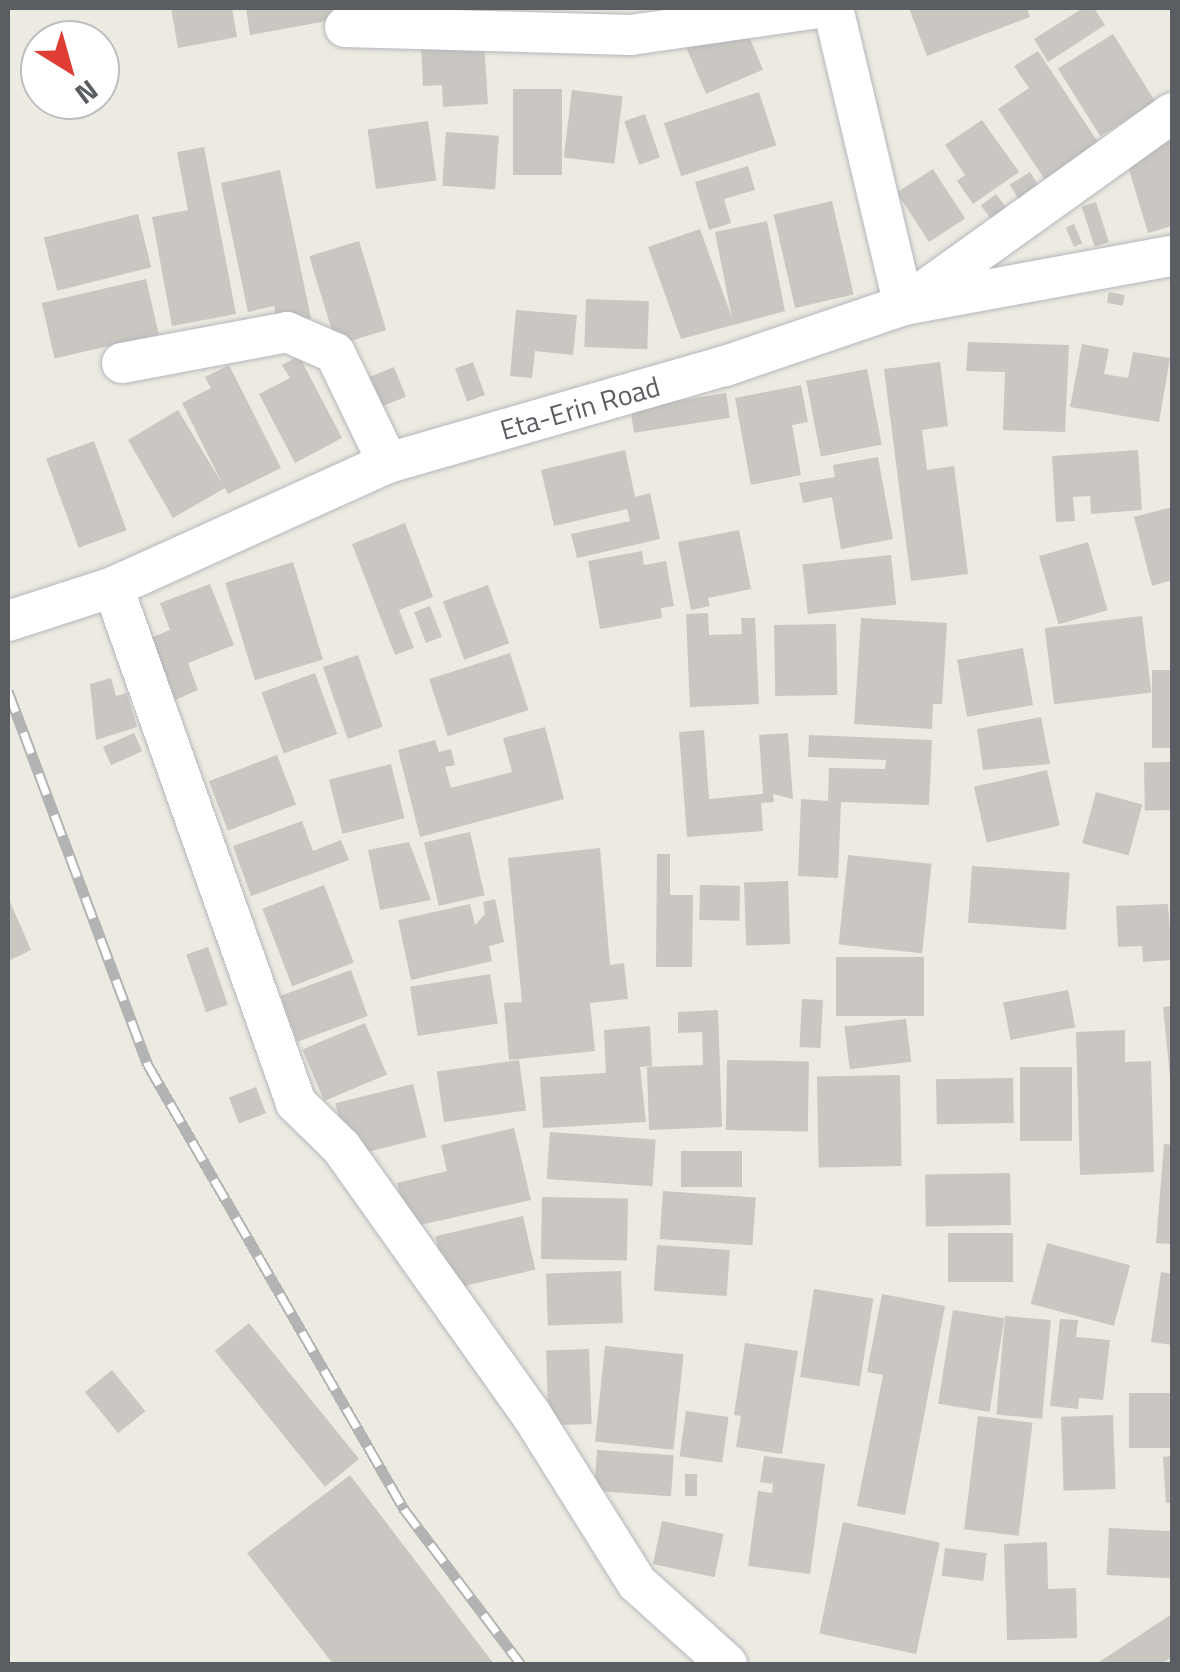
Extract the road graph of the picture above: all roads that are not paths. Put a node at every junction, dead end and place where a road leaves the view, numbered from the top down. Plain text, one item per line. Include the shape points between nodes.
1 (819, 8) edge
2 (833, 8) edge
3 (345, 28) dead end
4 (1172, 113) edge
5 (1172, 256) edge
6 (904, 305) junction
7 (122, 363) dead end
8 (388, 463) junction
9 (112, 587) junction
10 (8, 621) edge
11 (727, 1664) edge

1 - 3 street via 631,35
2 - 6 street
4 - 6 street
5 - 6 street, Eta-Erin Road
6 - 8 street, Eta-Erin Road via 726,366
7 - 8 street via 288,332 335,354
8 - 9 street, Eta-Erin Road
9 - 10 street, Eta-Erin Road
9 - 11 street via 296,1102 341,1147 532,1414 637,1584

